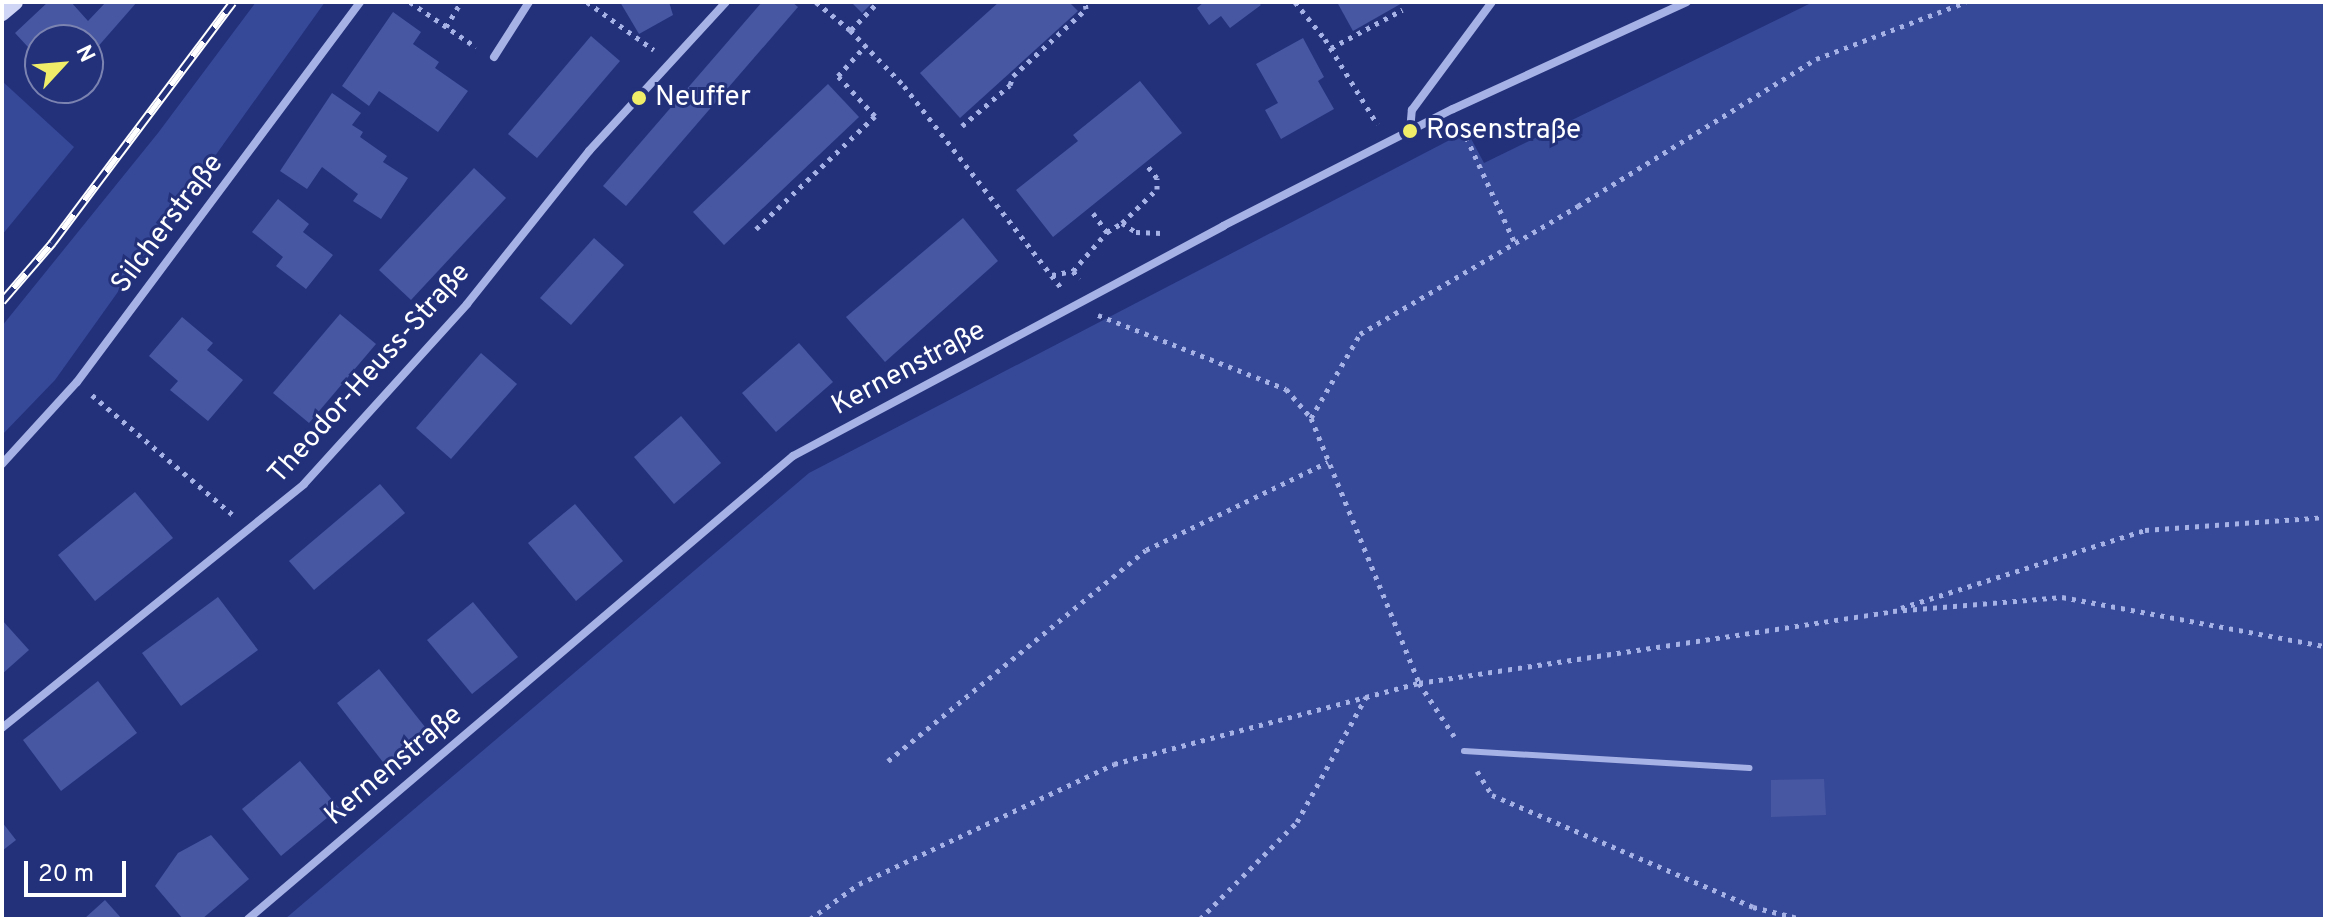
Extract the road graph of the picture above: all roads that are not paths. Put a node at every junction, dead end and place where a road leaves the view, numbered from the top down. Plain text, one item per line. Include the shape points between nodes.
1 (15, 2) edge
2 (360, 2) edge
3 (529, 2) edge
4 (726, 2) edge
5 (1492, 2) edge
6 (1687, 2) edge
7 (2, 13) edge
8 (494, 57) road end
9 (1410, 131) junction
10 (2, 464) edge
11 (2, 728) edge
12 (1464, 751) road end
13 (1749, 768) dead end
14 (248, 919) edge

1 - 7 street
2 - 10 street, Silcherstraße via 77,382
3 - 8 street
4 - 11 street, Theodor-Heuss-Straße via 589,151 457,316 304,484
5 - 9 street via 1412,110
6 - 9 street, Kernenstraße
9 - 14 street, Kernenstraße via 793,456
12 - 13 lane

